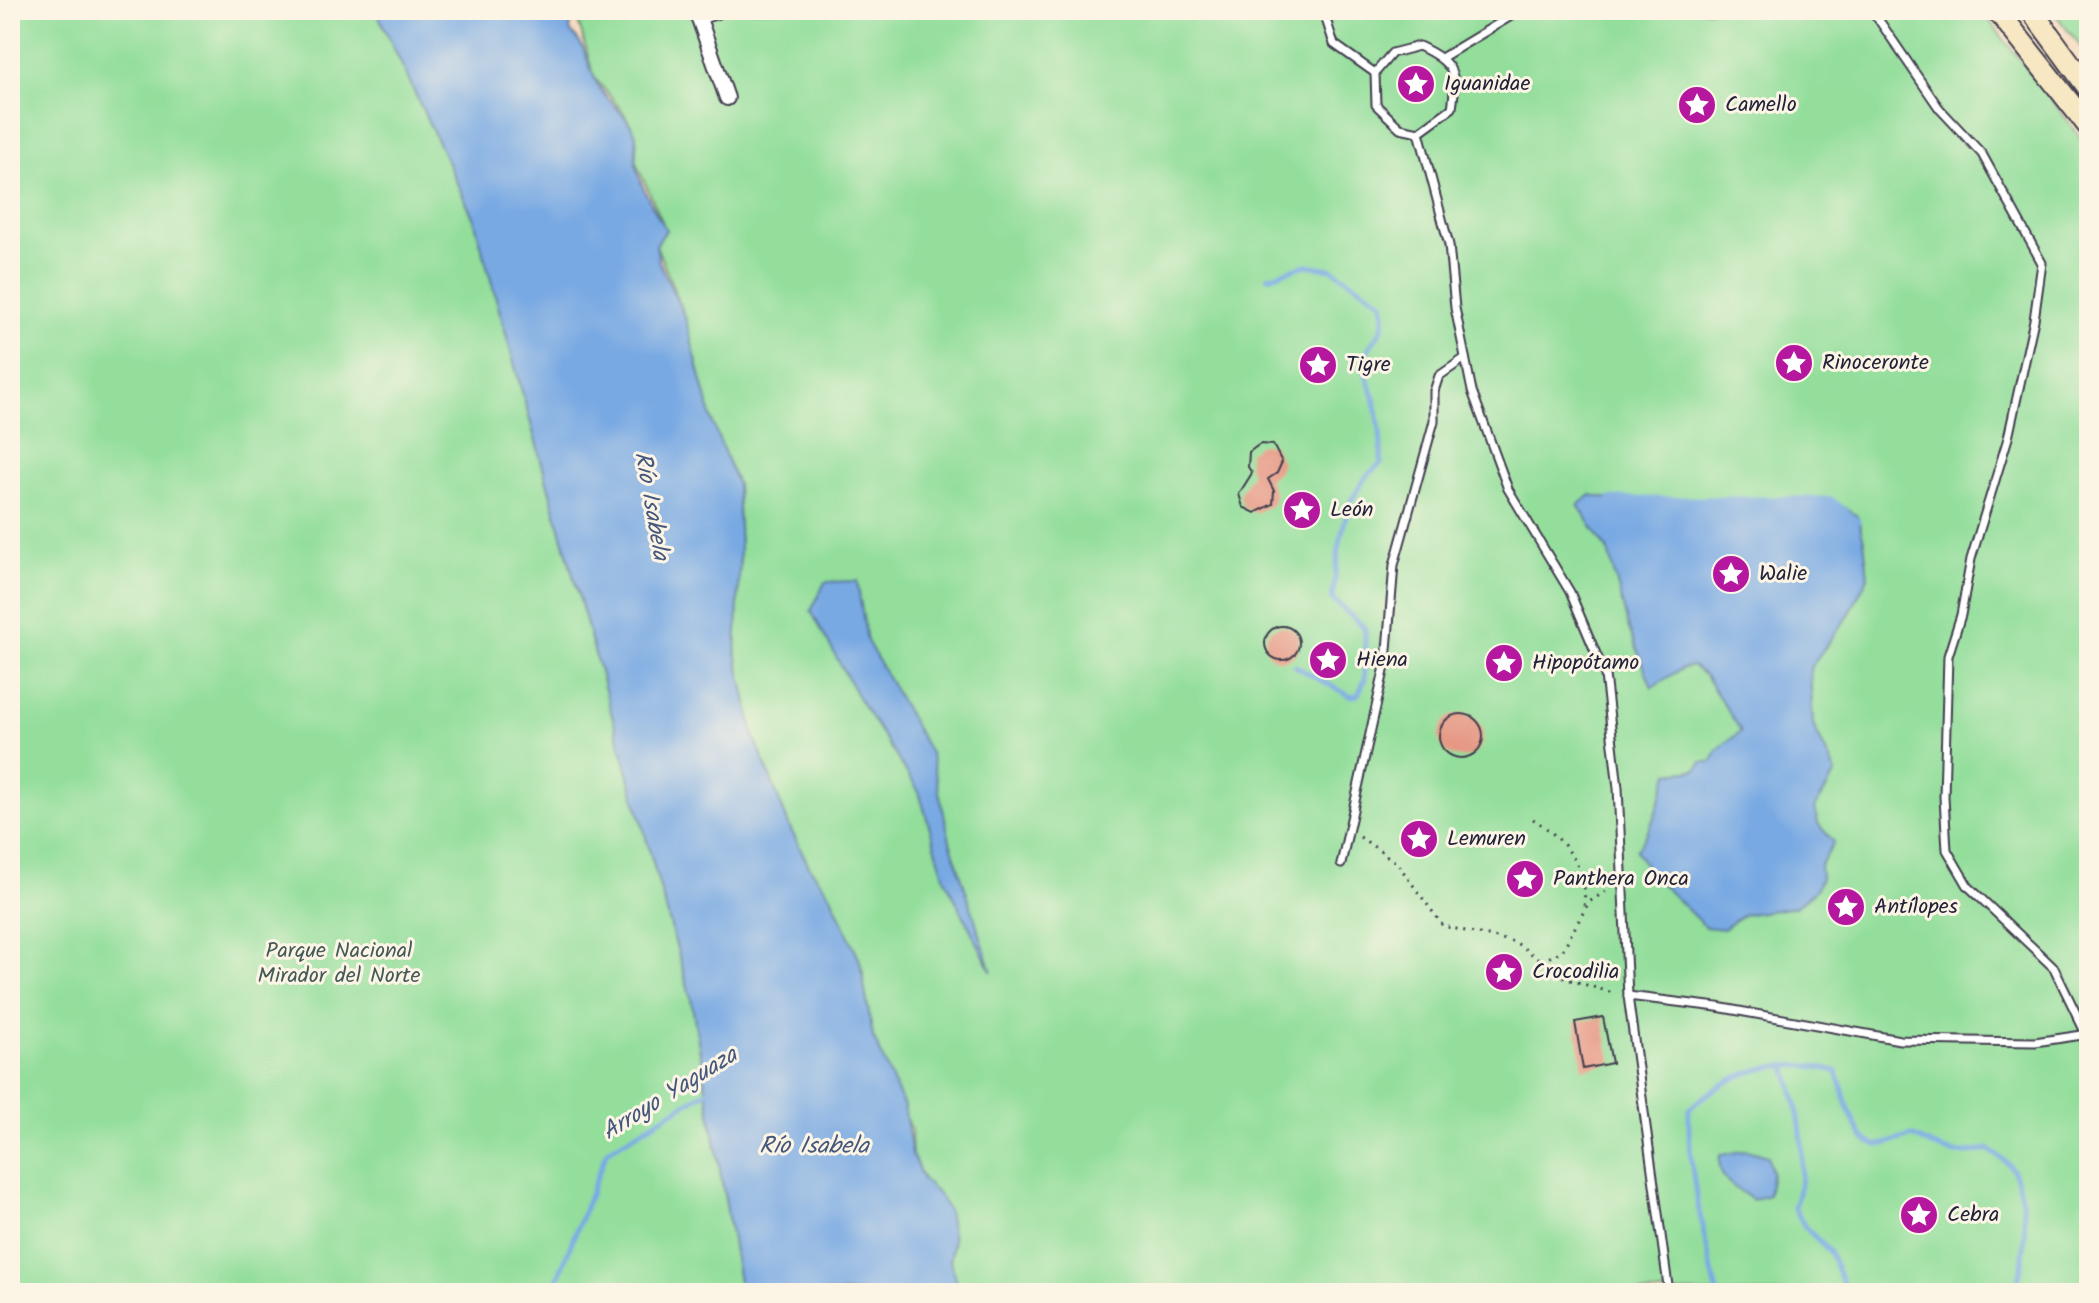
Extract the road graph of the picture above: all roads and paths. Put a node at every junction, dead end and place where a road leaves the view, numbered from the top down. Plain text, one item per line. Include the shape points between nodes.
1 (719, 10) edge
2 (1323, 10) edge
3 (1521, 10) edge
4 (1872, 10) edge
5 (1997, 10) edge
6 (2031, 10) edge
7 (697, 13) edge
8 (1443, 57) junction
9 (1375, 73) junction
10 (2089, 89) edge
11 (727, 98) dead end
12 (2089, 127) edge
13 (1419, 132) junction
14 (1465, 358) junction
15 (1533, 819) dead end
16 (1347, 832) junction
17 (1341, 864) dead end
18 (1623, 883) junction
19 (1583, 911) junction
20 (1542, 961) junction
21 (1628, 996) junction
22 (2088, 1034) edge
23 (1669, 1293) edge

1 - 7 street
2 - 9 lane via 1334,44
3 - 8 lane
4 - 22 lane via 1939,108 1982,154 2042,263 2008,438 1948,656 1947,850 1968,886 2054,968
5 - 12 main road
6 - 10 main road
7 - 11 street
8 - 9 lane via 1419,46 1392,53
8 - 13 lane via 1456,81 1452,108
9 - 13 lane via 1376,105 1400,128
13 - 14 lane via 1449,245
14 - 16 lane via 1439,376 1434,391 1434,421 1394,565 1386,662
14 - 18 lane via 1508,489 1570,592 1605,675
15 - 19 path via 1560,838 1573,858 1585,894
16 - 17 lane
16 - 20 path via 1397,863 1443,926 1515,942
18 - 19 path via 1601,892
18 - 21 lane
19 - 20 path via 1562,951
20 - 21 path via 1567,979
21 - 22 lane via 1900,1040 2035,1042
21 - 23 lane

